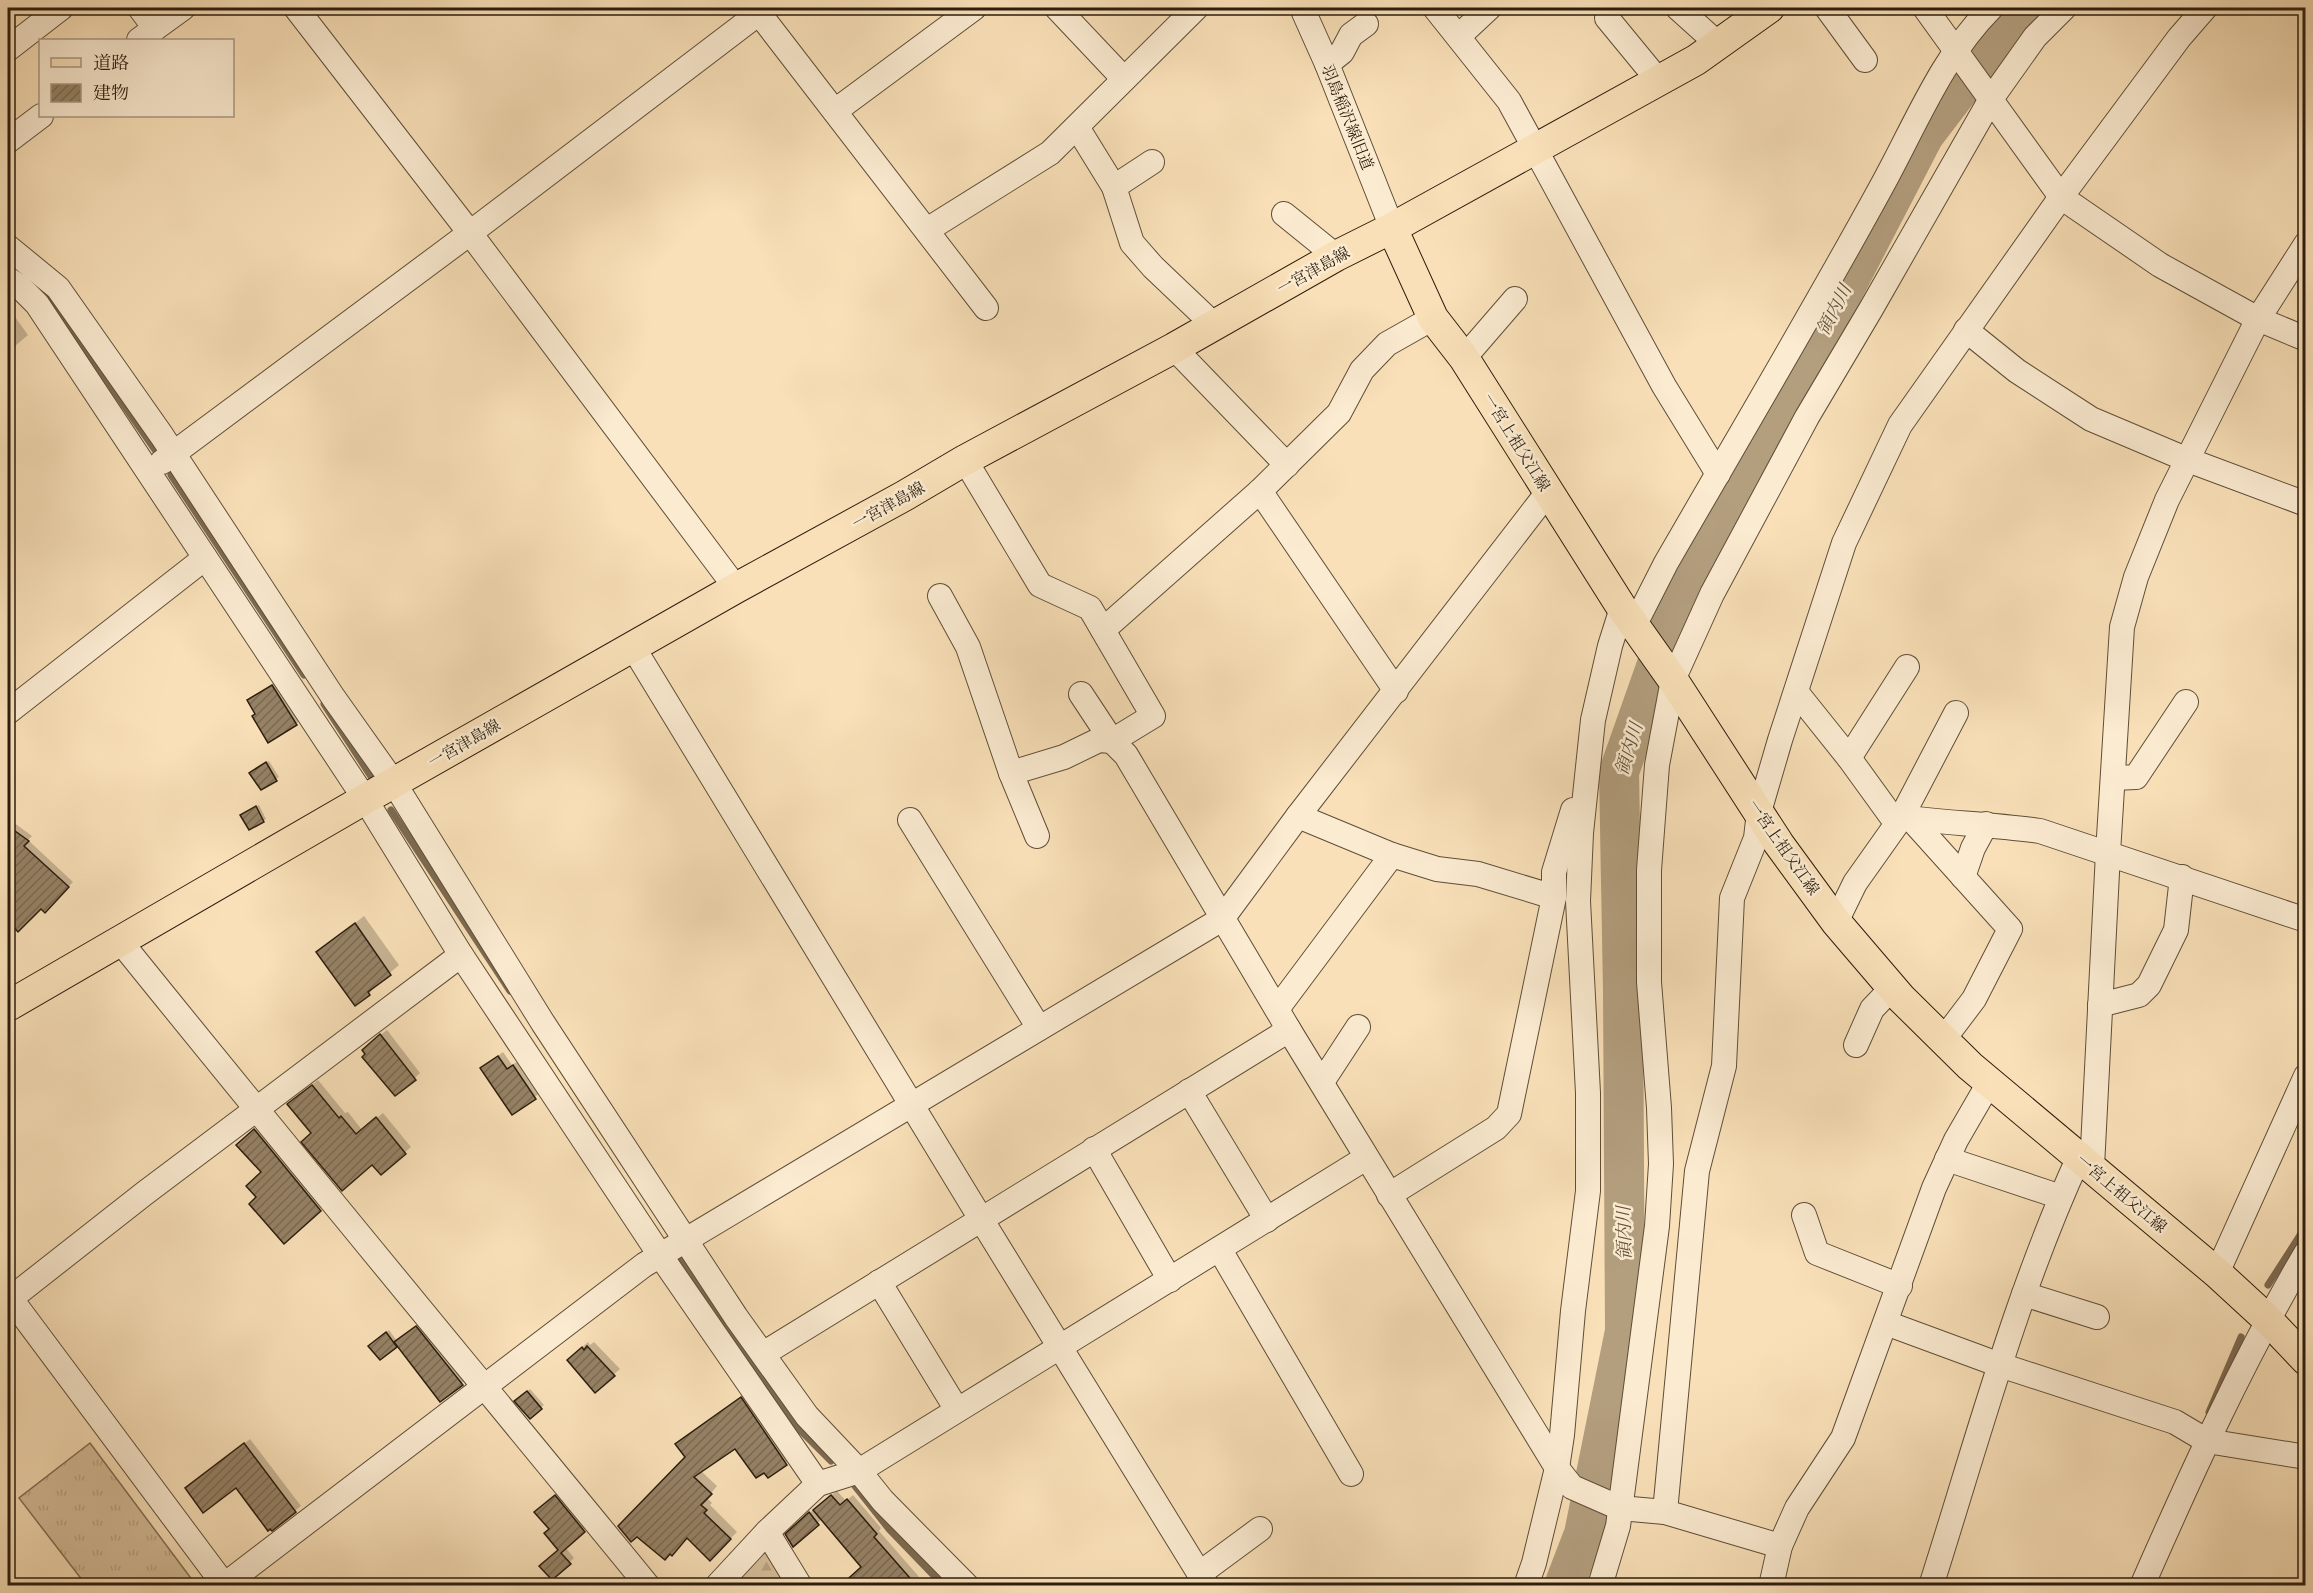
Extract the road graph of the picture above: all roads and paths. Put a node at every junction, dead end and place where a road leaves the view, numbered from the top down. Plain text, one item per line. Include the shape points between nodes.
1 (61, 8) edge
2 (140, 8) edge
3 (183, 8) edge
4 (296, 8) edge
5 (974, 8) edge
6 (1057, 8) edge
7 (1196, 8) edge
8 (1302, 8) edge
9 (1435, 8) edge
10 (1489, 8) edge
11 (1678, 8) edge
12 (1769, 8) edge
13 (1827, 8) edge
14 (1925, 8) edge
15 (1991, 8) edge
16 (2064, 8) edge
17 (2205, 8) edge
18 (757, 10) edge
19 (1607, 18) dead end
20 (1352, 26) dead end
21 (147, 34) edge
22 (1459, 36) junction
23 (11, 40) edge
24 (1718, 44) junction
25 (1957, 52) junction
26 (1865, 60) dead end
27 (1327, 64) junction
28 (1124, 79) junction
29 (1658, 80) junction
30 (1989, 96) junction
31 (835, 111) junction
32 (40, 117) edge
33 (1077, 127) junction
34 (8, 141) edge
35 (1536, 148) junction
36 (1152, 162) dead end
37 (1114, 187) junction
38 (2061, 197) junction
39 (1284, 214) dead end
40 (1392, 228) junction
41 (927, 230) junction
42 (470, 233) junction
43 (2306, 244) edge
44 (8, 247) edge
45 (1336, 256) junction
46 (8, 279) edge
47 (1515, 299) dead end
48 (986, 308) dead end
49 (1433, 318) junction
50 (2258, 319) junction
51 (1214, 325) junction
52 (1966, 330) junction
53 (2306, 339) edge
54 (1174, 348) junction
55 (1464, 358) junction
56 (173, 453) junction
57 (965, 460) junction
58 (2187, 460) junction
59 (1287, 465) junction
60 (149, 472) junction
61 (1718, 474) junction
62 (1260, 491) junction
63 (1548, 492) junction
64 (2306, 504) edge
65 (205, 558) junction
66 (736, 588) junction
67 (940, 596) dead end
68 (1632, 620) junction
69 (1103, 630) junction
70 (633, 647) junction
71 (1907, 668) dead end
72 (1671, 677) junction
73 (1396, 691) junction
74 (1797, 693) junction
75 (1082, 694) dead end
76 (2186, 702) dead end
77 (8, 712) edge
78 (1956, 713) dead end
79 (1112, 741) junction
80 (1590, 753) junction
81 (1849, 758) junction
82 (1011, 773) junction
83 (2113, 778) junction
84 (394, 783) junction
85 (365, 799) junction
86 (1759, 812) junction
87 (1298, 816) junction
88 (1906, 819) junction
89 (910, 820) dead end
90 (1986, 824) junction
91 (1037, 836) dead end
92 (2108, 853) junction
93 (1392, 855) junction
94 (1963, 877) junction
95 (2182, 877) junction
96 (1554, 897) junction
97 (1222, 919) junction
98 (2306, 920) edge
99 (1836, 922) junction
100 (120, 941) junction
101 (462, 955) junction
102 (1892, 988) junction
103 (2100, 1005) junction
104 (8, 1006) edge
105 (1277, 1009) junction
106 (1359, 1027) dead end
107 (1039, 1028) junction
108 (1289, 1030) junction
109 (1943, 1040) junction
110 (1856, 1045) dead end
111 (2306, 1076) edge
112 (1322, 1082) junction
113 (1989, 1083) junction
114 (1189, 1091) junction
115 (913, 1105) junction
116 (256, 1110) junction
117 (1094, 1149) junction
118 (1366, 1158) junction
119 (1947, 1159) junction
120 (2086, 1162) junction
121 (1389, 1195) junction
122 (2061, 1197) junction
123 (1804, 1215) dead end
124 (981, 1219) junction
125 (1268, 1220) junction
126 (686, 1240) junction
127 (1220, 1250) junction
128 (2306, 1253) edge
129 (660, 1255) junction
130 (2217, 1273) junction
131 (1170, 1280) junction
132 (879, 1282) junction
133 (1900, 1286) junction
134 (2024, 1294) junction
135 (9, 1297) edge
136 (2097, 1317) dead end
137 (2267, 1318) junction
138 (1886, 1323) junction
139 (1060, 1348) junction
140 (763, 1354) junction
141 (2306, 1360) edge
142 (2000, 1365) junction
143 (485, 1385) junction
144 (957, 1410) junction
145 (2207, 1441) junction
146 (2306, 1457) edge
147 (860, 1471) junction
148 (1351, 1474) dead end
149 (1564, 1477) junction
150 (818, 1484) junction
151 (1618, 1507) junction
152 (1665, 1512) junction
153 (1260, 1529) dead end
154 (767, 1532) junction
155 (1780, 1546) junction
156 (1203, 1580) edge
157 (224, 1585) edge
158 (1774, 1585) edge
159 (648, 1586) edge
160 (717, 1586) edge
161 (800, 1586) edge
162 (967, 1586) edge
163 (1526, 1586) edge
164 (1600, 1586) edge
165 (1931, 1586) edge
166 (2142, 1586) edge

1 - 23 street
2 - 21 street
3 - 21 street
4 - 42 street
5 - 31 street
6 - 28 street
7 - 28 street
8 - 27 street, 羽島稲沢線旧道
9 - 22 street
10 - 22 street
11 - 24 street
12 - 24 main road, 一宮津島線
13 - 26 street
14 - 25 street
15 - 25 street
16 - 30 street via 2035,37
17 - 38 street
18 - 31 street
18 - 42 street
19 - 29 street
20 - 27 street via 1342,52
22 - 35 street via 1509,101
24 - 29 main road, 一宮津島線
25 - 30 street
25 - 61 street
27 - 40 street, 羽島稲沢線旧道
28 - 33 street
29 - 35 main road, 一宮津島線
30 - 38 street
30 - 72 street via 1807,417
31 - 41 street
32 - 34 street
33 - 37 street
33 - 41 street via 1050,153
35 - 40 main road, 一宮津島線
35 - 61 street via 1664,386
36 - 37 street
37 - 51 street via 1132,243
38 - 50 street via 2160,265
38 - 52 street
39 - 45 street
40 - 45 main road, 一宮津島線
40 - 49 main road, 一宮上祖父江線
41 - 48 street
42 - 56 street
42 - 66 street
43 - 50 street
44 - 56 street via 58,288
45 - 51 main road, 一宮津島線
46 - 60 street via 37,304
47 - 55 street
49 - 55 main road, 一宮上祖父江線
49 - 59 street via 1387,344 1362,370 1339,413
50 - 53 street
50 - 58 street
51 - 54 main road, 一宮津島線
52 - 58 street via 2017,371 2091,419
52 - 74 street via 1900,425 1849,532
54 - 57 main road, 一宮津島線
54 - 59 street
55 - 63 main road, 一宮上祖父江線
56 - 60 street
56 - 84 street
57 - 66 main road, 一宮津島線
57 - 69 street via 1040,585 1090,608
58 - 64 street
58 - 83 street via 2136,577 2122,627
59 - 62 street
60 - 65 street
61 - 68 street
62 - 69 street
62 - 73 street
63 - 68 main road, 一宮上祖父江線
63 - 73 street
65 - 77 street
65 - 85 street
66 - 70 main road, 一宮津島線
67 - 82 street via 968,647
68 - 72 main road, 一宮上祖父江線
68 - 80 street via 1610,646 1593,720
69 - 79 street via 1153,716
70 - 84 main road, 一宮津島線
70 - 115 street
71 - 81 street
72 - 86 main road, 一宮上祖父江線
72 - 151 street via 1657,765 1649,870 1649,982 1661,1164 1657,1226
73 - 87 street
74 - 81 street
74 - 86 street
75 - 79 street
76 - 83 street via 2136,777
78 - 88 street
79 - 82 street via 1099,740 1064,757
79 - 97 street via 1126,755
80 - 96 street via 1554,872
80 - 149 street via 1578,901 1588,1093 1588,1191 1562,1435
81 - 88 street via 1891,816
82 - 91 street
83 - 92 street
84 - 85 main road, 一宮津島線
84 - 126 street via 543,1023
85 - 100 main road, 一宮津島線
85 - 101 street
86 - 99 main road, 一宮上祖父江線
86 - 152 street via 1756,838 1732,898 1724,1066 1697,1172
87 - 93 street
87 - 97 street
88 - 90 street
88 - 94 street
88 - 99 street via 1856,883
89 - 107 street
90 - 92 street via 2040,831
90 - 94 street
92 - 95 street
92 - 103 street
93 - 96 street via 1437,869 1478,874
93 - 105 street
94 - 109 street via 2010,929 1974,999
95 - 98 street
95 - 103 street via 2176,930 2149,985 2139,995
96 - 121 street via 1509,1114 1496,1128
97 - 105 street
97 - 107 street
99 - 102 main road, 一宮上祖父江線
100 - 104 main road, 一宮津島線
100 - 116 street
101 - 116 street
101 - 129 street
102 - 109 main road, 一宮上祖父江線
102 - 110 street via 1872,1009
103 - 120 street
105 - 108 street
106 - 112 street
107 - 115 street
108 - 112 street
108 - 114 street
109 - 113 main road, 一宮上祖父江線
111 - 130 street
112 - 118 street
113 - 119 street
113 - 120 main road, 一宮上祖父江線
114 - 117 street
114 - 125 street
115 - 124 street
115 - 126 street
116 - 135 street
116 - 143 street
117 - 124 street
117 - 131 street
118 - 121 street
118 - 125 street
119 - 122 street
119 - 133 street
120 - 122 street
120 - 130 main road, 一宮上祖父江線
121 - 149 street
122 - 134 street
123 - 133 street via 1817,1253
124 - 132 street
124 - 139 street
125 - 127 street
126 - 129 street
126 - 140 street
127 - 131 street
127 - 148 street
128 - 137 street
129 - 143 street
129 - 150 street
130 - 137 main road, 一宮上祖父江線
131 - 139 street
132 - 140 street
132 - 144 street
133 - 138 street
134 - 136 street
134 - 142 street
135 - 157 street
137 - 141 main road, 一宮上祖父江線
137 - 145 street
138 - 142 street
138 - 155 street via 1842,1438 1797,1508
139 - 144 street
139 - 156 street
140 - 147 street via 807,1416
142 - 145 street via 2175,1422
142 - 165 street
143 - 157 street
143 - 159 street
144 - 147 street
145 - 146 street
145 - 166 street
147 - 150 street
147 - 162 street via 883,1501
149 - 151 street
149 - 163 street
150 - 154 street
151 - 152 street
151 - 164 street via 1618,1526
152 - 155 street
153 - 156 street
154 - 160 street
154 - 161 street
155 - 158 street

